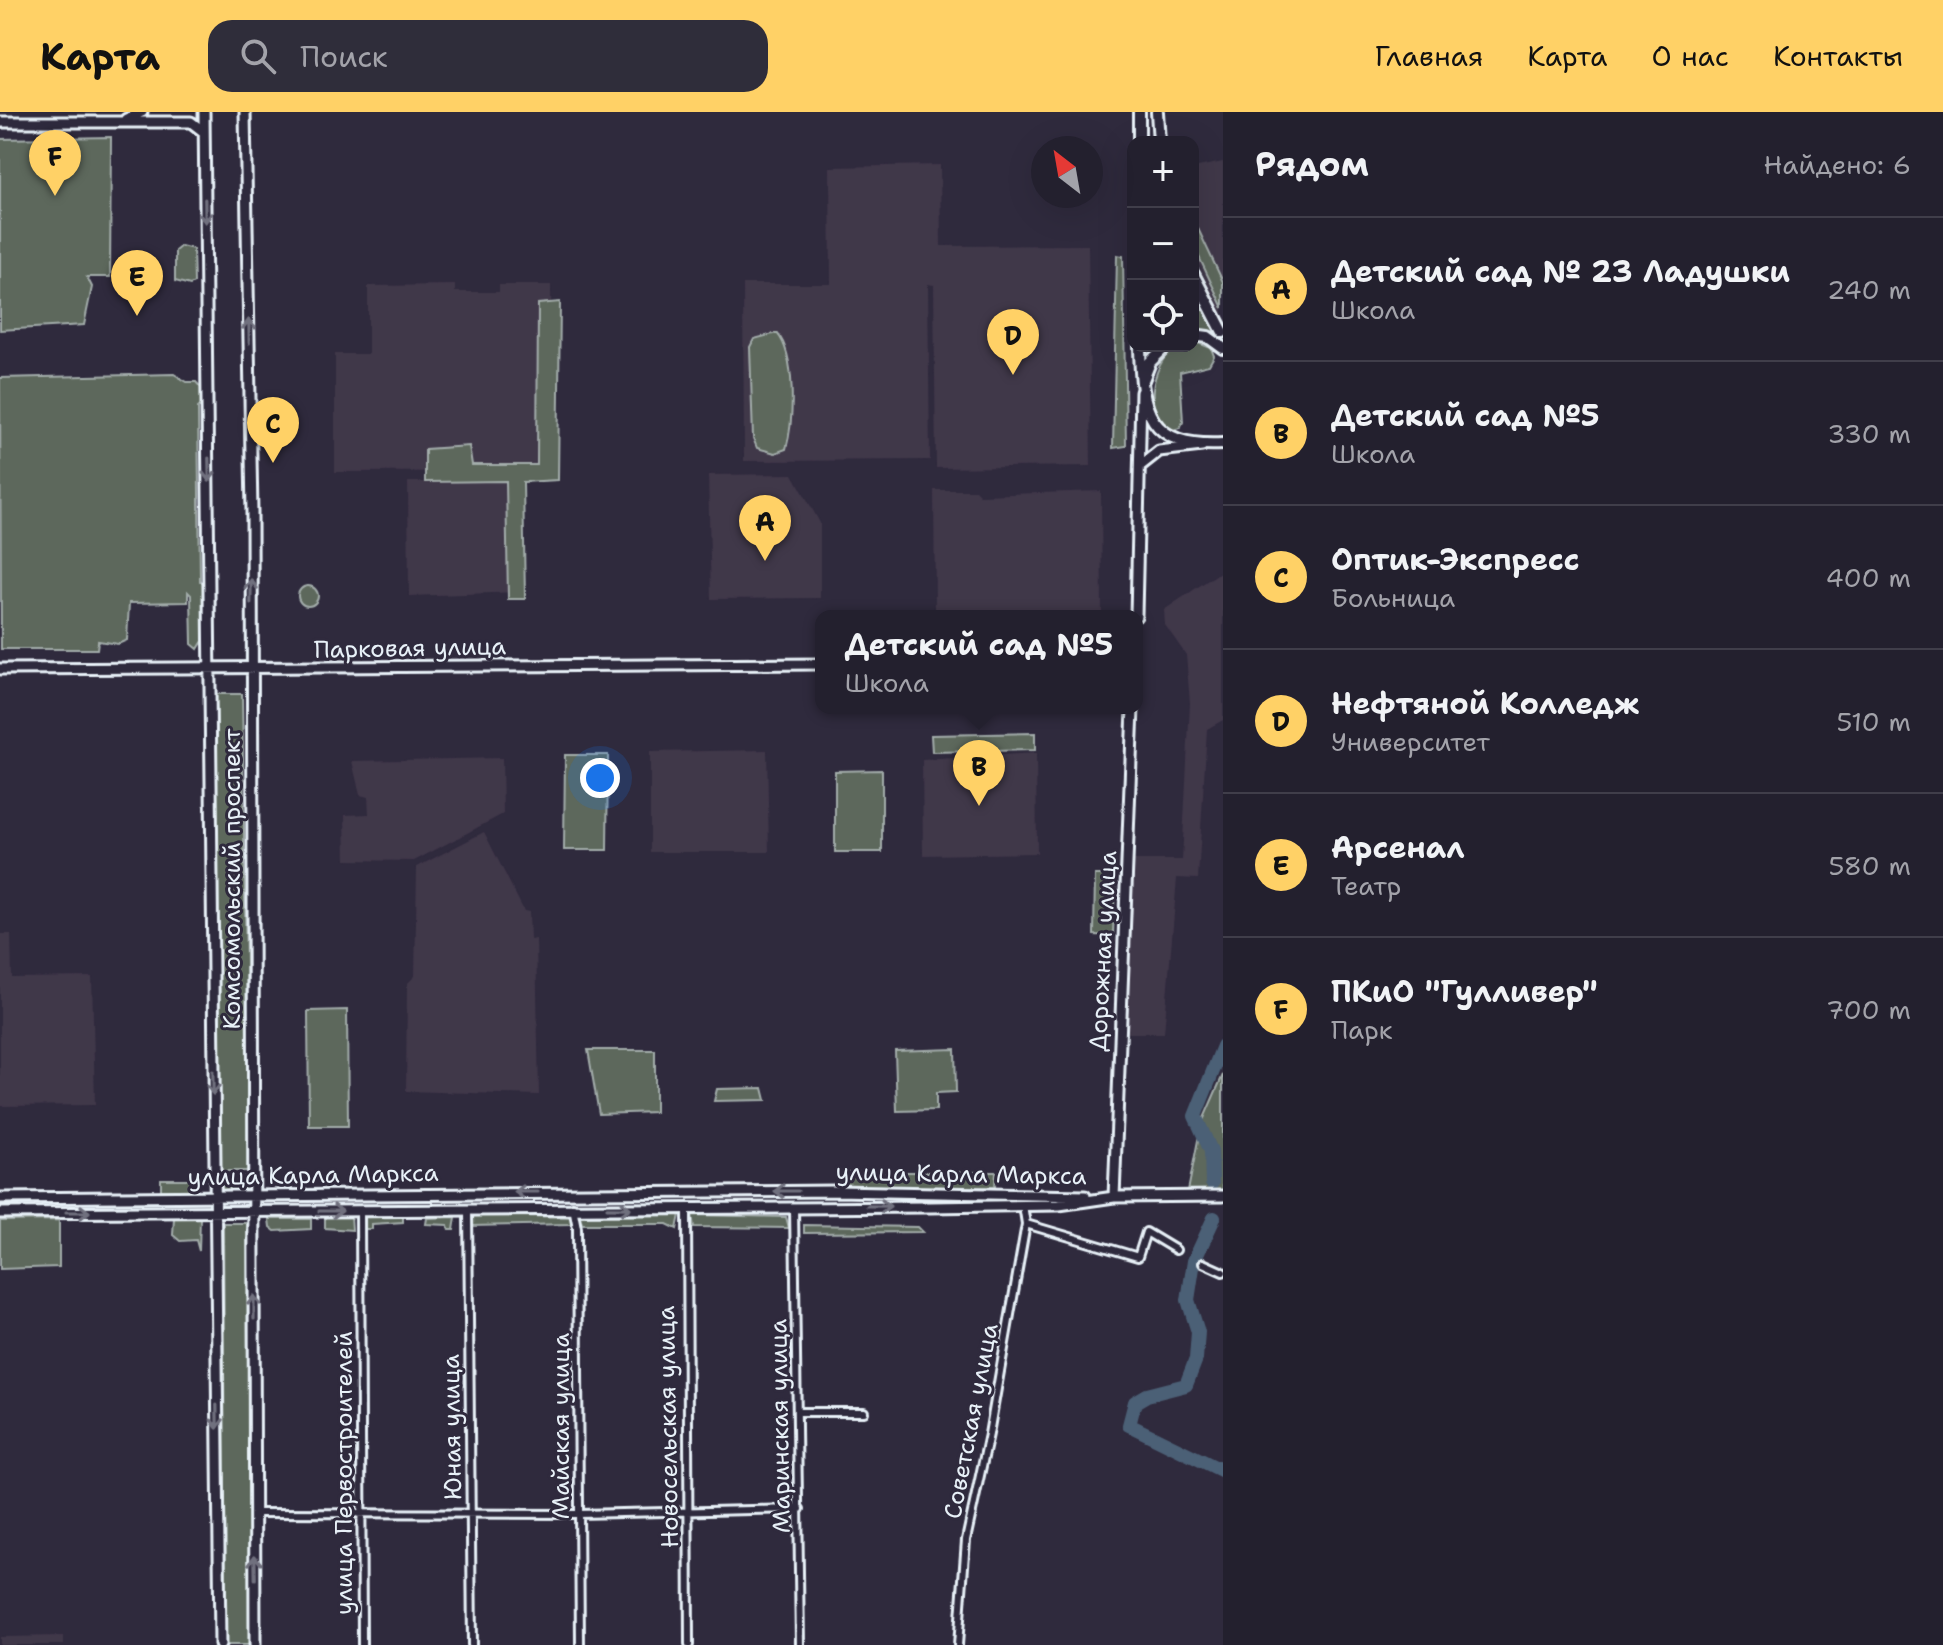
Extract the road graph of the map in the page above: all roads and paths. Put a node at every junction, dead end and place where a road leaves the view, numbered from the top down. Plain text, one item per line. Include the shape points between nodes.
1 (142, 112) edge
2 (204, 112) edge
3 (245, 112) edge
4 (1139, 112) edge
5 (1157, 112) edge
6 (123, 120) junction
7 (0, 122) edge
8 (204, 133) junction
9 (1139, 136) edge
10 (1159, 136) edge
11 (1196, 280) edge
12 (1223, 332) edge
13 (1199, 336) edge
14 (1223, 348) edge
15 (1140, 352) edge
16 (1160, 352) edge
17 (1141, 388) junction
18 (1223, 444) edge
19 (1210, 445) junction
20 (1140, 466) junction
21 (1136, 610) edge
22 (815, 664) edge
23 (0, 669) edge
24 (208, 669) junction
25 (250, 669) junction
26 (1133, 714) edge
27 (746, 1191) junction
28 (1223, 1196) edge
29 (252, 1197) junction
30 (1109, 1197) junction
31 (0, 1198) edge
32 (214, 1198) junction
33 (1023, 1205) junction
34 (573, 1207) junction
35 (794, 1207) junction
36 (746, 1208) junction
37 (468, 1209) junction
38 (687, 1209) junction
39 (253, 1211) junction
40 (360, 1211) junction
41 (215, 1212) junction
42 (0, 1213) edge
43 (1026, 1224) junction
44 (1176, 1250) dead end
45 (1203, 1263) dead end
46 (1223, 1272) edge
47 (799, 1412) junction
48 (864, 1412) dead end
49 (687, 1509) junction
50 (800, 1509) junction
51 (361, 1512) junction
52 (472, 1512) junction
53 (254, 1513) junction
54 (579, 1514) junction
55 (220, 1645) edge
56 (255, 1645) edge
57 (362, 1645) edge
58 (472, 1645) edge
59 (580, 1645) edge
60 (689, 1645) edge
61 (800, 1645) edge
62 (958, 1645) edge

1 - 6 main road
2 - 8 main road, Комсомольский проспект
25 -> 3 main road, Комсомольский проспект
4 - 9 main road
5 - 10 main road
6 - 7 main road
6 - 8 main road via 191,122
8 -> 24 main road, Комсомольский проспект
11 - 12 main road
13 - 14 main road
15 - 17 main road
16 - 17 main road via 1150,362
17 - 19 main road via 1165,434 1183,443
17 - 20 main road
18 - 19 main road
19 - 20 main road via 1159,451
20 - 21 main road
22 - 25 main road, Парковая улица
23 - 24 main road, Парковая улица
24 - 25 main road, Парковая улица
24 -> 32 main road, Комсомольский проспект
25 - 29 main road, Комсомольский проспект
26 - 30 main road, Дорожная улица
27 -> 29 main road, улица Карла Маркса
30 -> 27 main road, улица Карла Маркса
27 - 36 main road
28 - 30 main road
29 - 32 main road, улица Карла Маркса
29 - 39 main road, Комсомольский проспект
30 - 33 main road, улица Карла Маркса
31 - 32 main road, улица Карла Маркса
32 - 41 main road, Комсомольский проспект
35 -> 33 main road, улица Карла Маркса
33 - 43 street, Советская улица
34 - 37 main road, улица Карла Маркса
34 -> 38 main road, улица Карла Маркса
34 - 54 street, Майская улица
35 - 36 main road, улица Карла Маркса
35 - 47 street, Маринская улица
36 - 38 main road, улица Карла Маркса
37 - 40 main road, улица Карла Маркса
37 - 52 street, Юная улица
38 - 49 street, Новосельская улица
39 -> 40 main road, улица Карла Маркса
39 - 41 main road, улица Карла Маркса
53 -> 39 main road, Комсомольский проспект
40 - 51 street, улица Первостроителей
42 -> 41 main road, улица Карла Маркса
41 -> 55 main road, Комсомольский проспект
43 - 44 street via 1138,1257 1146,1232
43 - 62 street, Советская улица via 966,1540
45 - 46 street
47 - 48 street
47 - 50 street, Маринская улица
49 - 50 street
49 - 54 street
49 - 60 street, Новосельская улица
50 - 61 street, Маринская улица
51 - 52 street
51 - 53 street
51 - 57 street, улица Первостроителей
52 - 54 street
52 - 58 street, Юная улица
56 -> 53 main road, Комсомольский проспект
54 - 59 street, Майская улица

